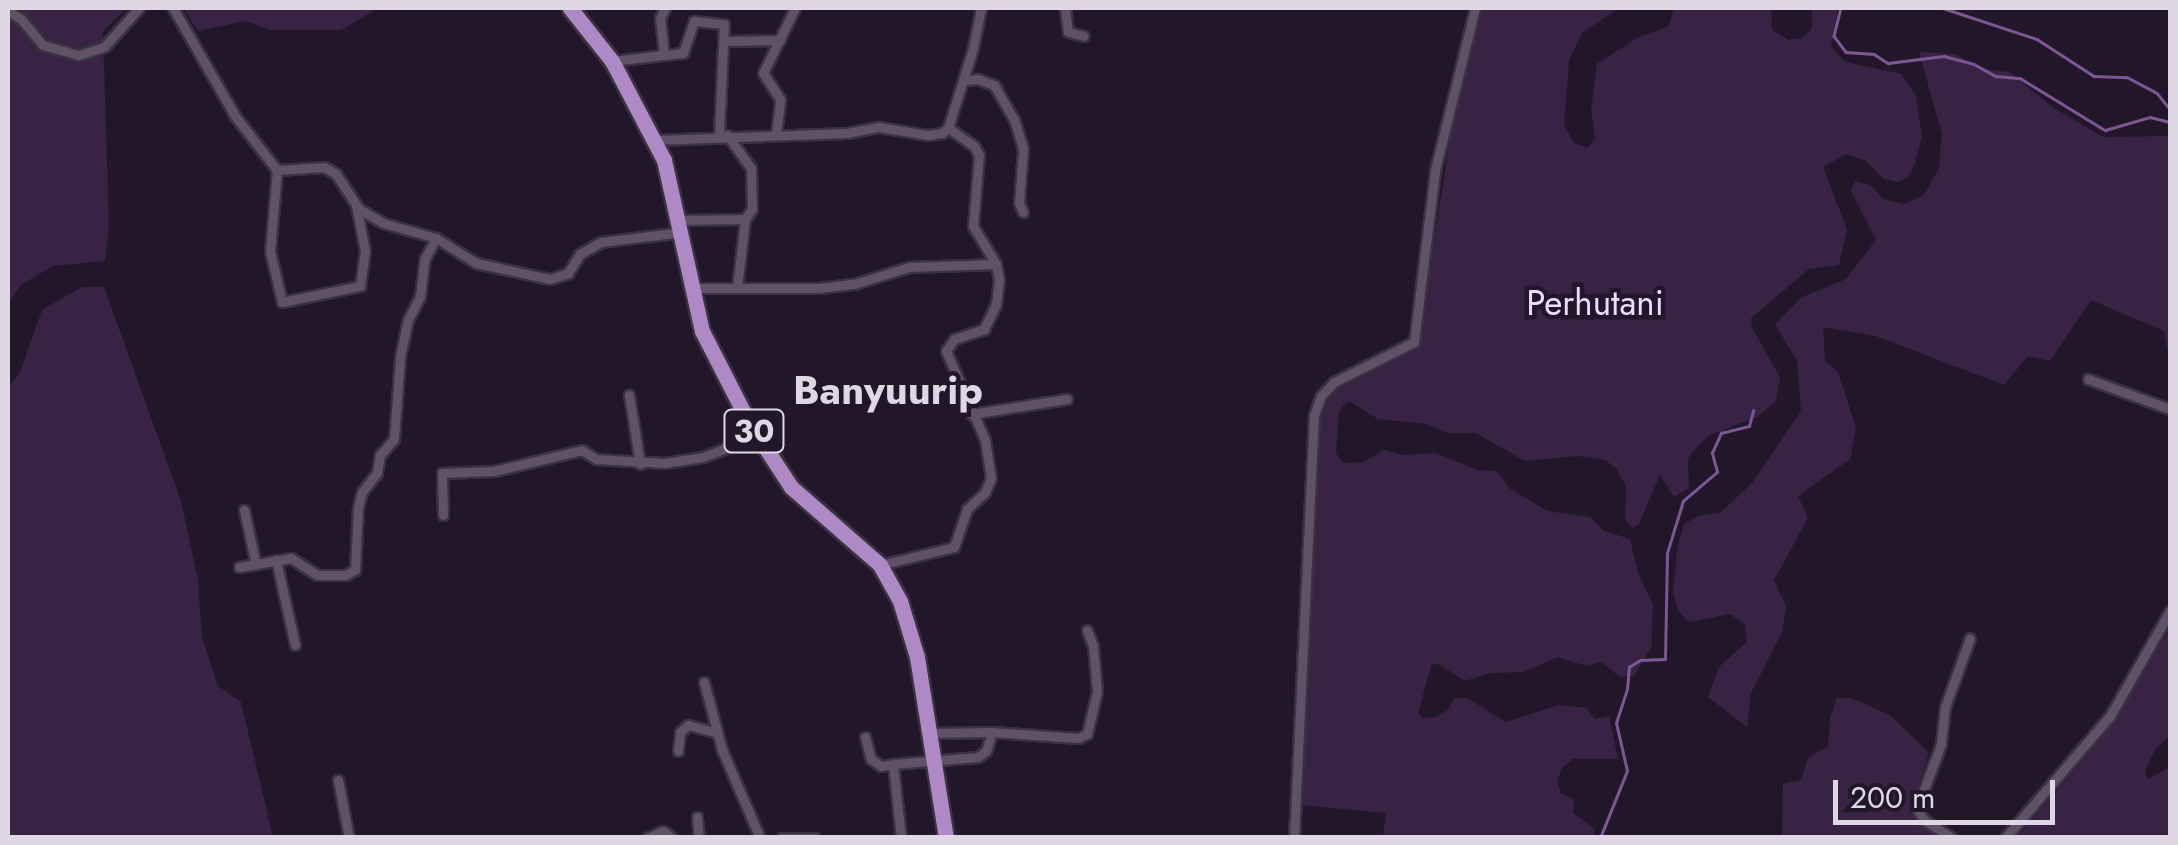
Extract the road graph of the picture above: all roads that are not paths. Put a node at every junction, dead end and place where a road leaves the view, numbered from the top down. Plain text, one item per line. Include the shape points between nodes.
1 (138, 8) edge
2 (173, 8) edge
3 (570, 8) edge
4 (665, 8) edge
5 (795, 8) edge
6 (981, 8) edge
7 (1065, 8) edge
8 (1475, 8) edge
9 (8, 11) edge
10 (1084, 36) dead end
11 (780, 40) junction
12 (724, 41) junction
13 (664, 55) junction
14 (612, 61) junction
15 (963, 80) junction
16 (948, 128) junction
17 (776, 134) junction
18 (723, 135) junction
19 (655, 140) junction
20 (277, 170) junction
21 (355, 204) junction
22 (1023, 212) dead end
23 (746, 219) junction
24 (681, 226) junction
25 (436, 238) junction
26 (996, 264) junction
27 (692, 288) junction
28 (738, 288) junction
29 (2088, 379) dead end
30 (630, 395) dead end
31 (1067, 399) dead end
32 (2170, 408) edge
33 (971, 414) junction
34 (757, 436) junction
35 (640, 464) junction
36 (244, 510) dead end
37 (443, 515) dead end
38 (276, 560) junction
39 (256, 565) junction
40 (880, 565) junction
41 (239, 568) dead end
42 (2170, 611) edge
43 (1087, 630) dead end
44 (1970, 638) dead end
45 (294, 645) dead end
46 (704, 682) dead end
47 (929, 732) junction
48 (992, 732) junction
49 (717, 733) junction
50 (866, 737) dead end
51 (678, 751) dead end
52 (934, 761) junction
53 (893, 764) junction
54 (338, 780) dead end
55 (696, 816) dead end
56 (349, 838) edge
57 (647, 838) edge
58 (672, 838) edge
59 (699, 838) edge
60 (760, 838) edge
61 (782, 838) edge
62 (814, 838) edge
63 (902, 838) edge
64 (946, 838) edge
65 (1294, 838) edge
66 (1952, 838) edge
67 (2006, 838) edge

1 - 9 street via 104,47 80,55 43,46
2 - 20 street via 235,116
3 - 14 highway, 30
4 - 13 street
5 - 11 street
6 - 15 street
7 - 10 street via 1068,32
8 - 65 street via 1435,170 1414,342 1334,382 1314,416
11 - 12 street
11 - 17 street via 763,73 780,99
12 - 13 street via 724,24 698,20 689,27 683,53
12 - 18 street
13 - 14 street
14 - 19 highway, 30
15 - 16 street
15 - 22 street via 985,80 1001,92 1030,164 1019,203
16 - 17 street via 928,135 879,127
16 - 26 street via 978,155 973,226
17 - 18 street
18 - 19 street
18 - 23 street via 751,168
19 - 24 highway, 30
20 - 21 street via 324,167
20 - 21 street via 270,251 282,302 360,286 364,251
21 - 25 street via 383,222
23 - 24 street
23 - 28 street
24 - 25 street via 601,242 580,254 568,273 550,279 476,263
24 - 27 highway, 30
25 - 38 street via 400,357 394,439 358,507 355,570 318,576 291,558
26 - 28 street via 910,267 819,288
26 - 33 street via 999,290 989,322 954,339 946,351
27 - 28 street
27 - 34 highway, 30 via 708,347
29 - 32 street
30 - 35 street
31 - 33 street
33 - 40 street via 988,451 990,478 967,509 954,547
34 - 35 street via 695,459
34 - 40 highway, 30 via 791,487
35 - 37 street via 596,460 582,450 494,472 442,472
36 - 39 street
38 - 39 street
38 - 45 street
39 - 41 street
40 - 47 highway, 30 via 913,642
42 - 67 street via 2110,716
43 - 48 street via 1097,691 1087,734
44 - 66 street via 1917,808
46 - 49 street
47 - 48 street
47 - 52 highway, 30
48 - 52 street via 978,757
49 - 51 street via 688,725
49 - 60 street
50 - 53 street via 871,759
52 - 53 street
52 - 64 highway, 30
53 - 63 street
54 - 56 street
55 - 59 street
57 - 58 street via 663,831
61 - 62 street

